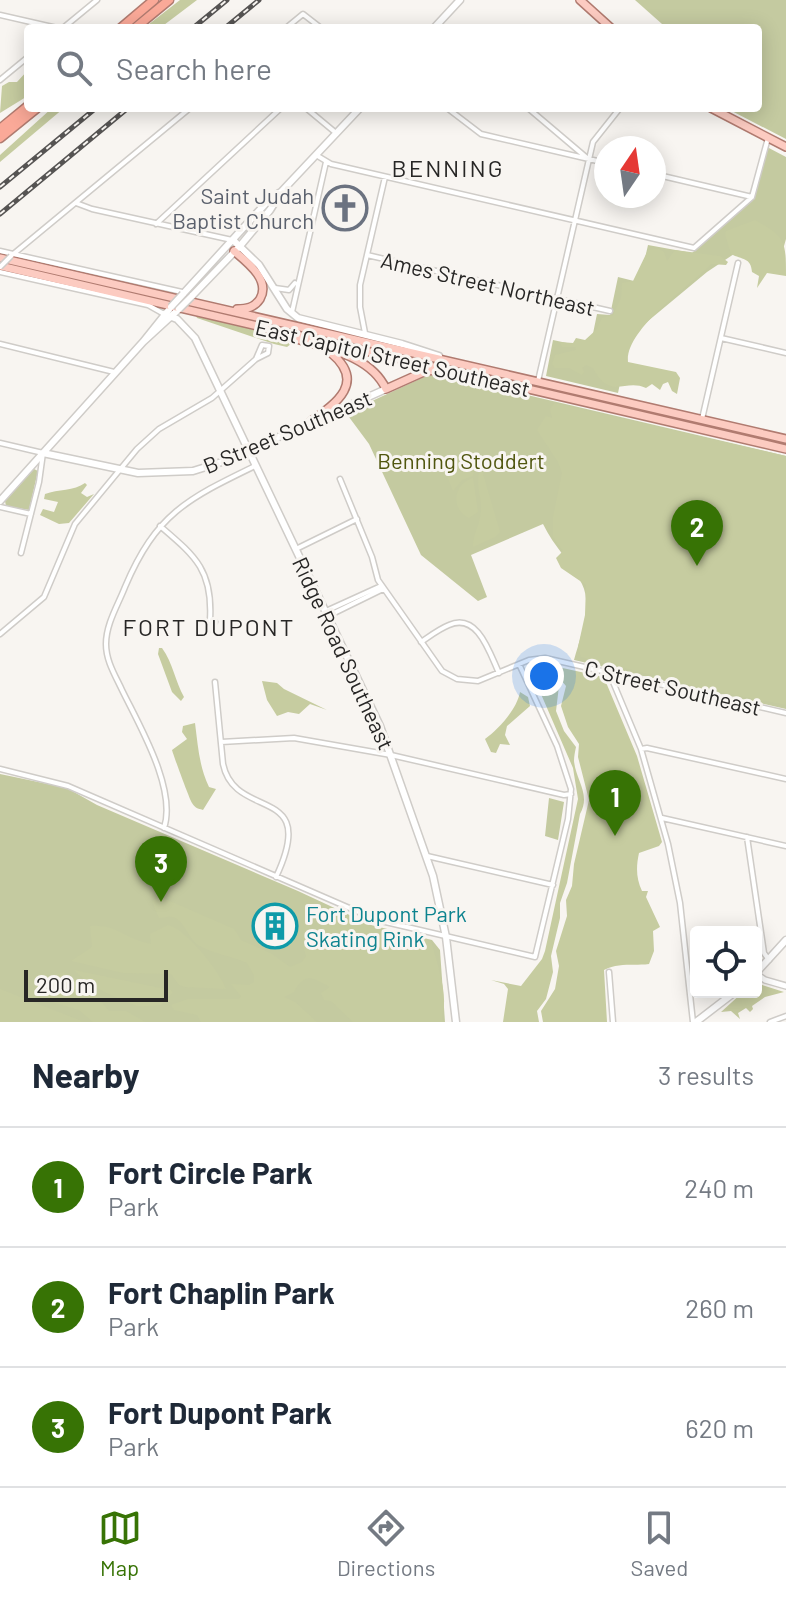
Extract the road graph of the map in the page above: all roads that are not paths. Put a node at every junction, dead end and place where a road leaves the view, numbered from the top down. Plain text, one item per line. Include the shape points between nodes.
1 (97, 0) edge
2 (154, 0) edge
3 (169, 0) edge
4 (460, 0) edge
5 (580, 0) edge
6 (0, 15) edge
7 (42, 24) edge
8 (65, 24) edge
9 (123, 24) edge
10 (140, 24) edge
11 (291, 24) edge
12 (316, 24) edge
13 (438, 24) edge
14 (607, 24) edge
15 (24, 60) edge
16 (0, 80) edge
17 (24, 109) edge
18 (31, 112) edge
19 (185, 112) edge
20 (277, 112) edge
21 (311, 112) edge
22 (356, 112) edge
23 (452, 112) edge
24 (533, 112) edge
25 (617, 112) edge
26 (719, 112) edge
27 (2, 133) edge
28 (336, 133) junction
29 (768, 138) junction
30 (786, 147) edge
31 (316, 155) junction
32 (589, 159) junction
33 (594, 160) edge
34 (326, 162) junction
35 (385, 176) junction
36 (666, 177) edge
37 (752, 197) junction
38 (76, 203) junction
39 (575, 221) junction
40 (156, 224) junction
41 (231, 244) junction
42 (0, 251) edge
43 (12, 255) junction
44 (367, 255) junction
45 (0, 258) edge
46 (738, 263) dead end
47 (0, 268) edge
48 (297, 281) junction
49 (273, 287) junction
50 (187, 294) junction
51 (556, 299) junction
52 (197, 303) junction
53 (610, 311) dead end
54 (164, 314) junction
55 (292, 314) junction
56 (172, 316) junction
57 (256, 325) junction
58 (365, 336) junction
59 (721, 338) junction
60 (143, 342) junction
61 (0, 344) edge
62 (318, 346) junction
63 (786, 353) edge
64 (256, 359) dead end
65 (456, 367) junction
66 (115, 373) junction
67 (538, 381) junction
68 (386, 389) junction
69 (220, 391) junction
70 (702, 419) junction
71 (311, 421) junction
72 (786, 439) edge
73 (0, 443) edge
74 (786, 449) edge
75 (248, 451) junction
76 (42, 453) junction
77 (255, 466) junction
78 (120, 470) junction
79 (340, 479) dead end
80 (0, 499) edge
81 (0, 507) edge
82 (31, 514) junction
83 (357, 519) junction
84 (160, 526) junction
85 (296, 549) junction
86 (21, 553) dead end
87 (382, 587) junction
88 (327, 613) junction
89 (210, 620) dead end
90 (0, 634) edge
91 (421, 642) junction
92 (519, 664) junction
93 (499, 673) junction
94 (613, 673) junction
95 (215, 682) dead end
96 (786, 713) edge
97 (221, 742) junction
98 (641, 749) junction
99 (391, 755) junction
100 (0, 769) edge
101 (786, 779) edge
102 (571, 794) junction
103 (662, 818) junction
104 (164, 828) junction
105 (747, 837) junction
106 (786, 846) edge
107 (427, 856) junction
108 (276, 877) junction
109 (553, 885) junction
110 (446, 937) junction
111 (786, 940) edge
112 (769, 960) junction
113 (762, 967) edge
114 (609, 972) dead end
115 (762, 978) edge
116 (786, 986) edge
117 (727, 998) edge
118 (786, 1016) edge
119 (456, 1022) edge
120 (613, 1022) edge
121 (694, 1022) edge
122 (770, 1022) edge

1 - 8 street
2 - 9 highway
3 - 10 highway
4 - 13 main road
5 - 14 main road
6 - 7 street
11 - 12 street via 303,14
15 - 16 street
17 - 27 highway
18 - 27 highway
19 - 38 street
20 - 40 street
21 - 28 street
22 - 28 main road
23 - 32 street via 478,133
24 - 32 street
25 - 32 street via 595,139
26 - 29 main road
28 - 31 main road
29 - 30 main road
29 - 37 street
31 - 34 street
31 - 41 main road
32 - 33 street
32 - 39 street
34 - 35 street
34 - 48 street
35 - 39 street
35 - 44 street
36 - 37 street
37 - 39 street via 694,248
38 - 40 street
38 - 43 street
39 - 51 street
40 - 41 street
41 - 49 main road via 259,265
41 - 50 main road
41 - 52 main road via 261,280 259,299 246,309
42 - 43 street
43 - 47 street, bridge
43 - 50 street
44 - 51 street, Ames Street Northeast
44 - 58 street via 359,299
45 - 52 main road
46 - 59 street
47 - 54 street via 148,305
47 - 57 main road, East Capitol Street Southeast
48 - 49 street via 289,290
48 - 55 street
49 - 55 main road
50 - 54 main road, bridge
50 - 56 main road, bridge
51 - 53 street, Ames Street Northeast
51 - 67 street
52 - 65 main road
54 - 56 main road
54 - 60 main road
55 - 58 main road
56 - 60 main road
56 - 69 main road, Ridge Road Southeast via 195,338
57 - 62 main road
57 - 65 main road, East Capitol Street Southeast
58 - 65 main road via 416,348
59 - 63 street
59 - 70 street
60 - 66 main road
61 - 66 street
62 - 68 main road via 360,362
62 - 71 main road via 341,363 346,383 338,402
64 - 69 street
65 - 67 main road
65 - 68 main road via 426,371
65 - 74 main road, East Capitol Street Southeast
66 - 76 main road
67 - 70 main road
68 - 71 main road, B Street Southeast
69 - 75 main road, Ridge Road Southeast
69 - 78 street via 155,432
70 - 72 main road
71 - 75 main road, B Street Southeast
73 - 76 street, B Street Southeast
75 - 77 main road, Ridge Road Southeast
75 - 78 main road, B Street Southeast via 184,472
76 - 78 main road, B Street Southeast
76 - 80 main road
76 - 82 street
77 - 84 street via 194,497
77 - 85 main road, Ridge Road Southeast
78 - 90 street via 75,524 44,597
79 - 83 street, C Street Southeast
81 - 82 street
82 - 86 street
83 - 85 street
83 - 87 street, C Street Southeast
84 - 89 street via 203,570 211,595
84 - 104 street via 136,562 106,646 109,665 157,767
85 - 88 main road, Ridge Road Southeast
87 - 88 street
87 - 91 street, C Street Southeast
88 - 99 main road, Ridge Road Southeast
91 - 93 street, C Street Southeast via 437,667 457,679 478,681
91 - 93 street via 450,624 466,624 479,633
92 - 93 street, C Street Southeast
92 - 94 street, C Street Southeast via 550,658
92 - 102 street via 557,746
94 - 96 street, C Street Southeast
94 - 98 street
95 - 97 street
97 - 99 street via 287,737
97 - 108 street via 231,783 274,808 288,825 290,846
98 - 101 street
98 - 103 street
99 - 102 street
99 - 107 main road, Ridge Road Southeast
100 - 104 street via 68,786
102 - 109 street
103 - 105 street
103 - 121 street via 680,903
104 - 108 street
105 - 106 street
105 - 112 street
107 - 109 street
107 - 110 main road, Ridge Road Southeast
108 - 110 street via 377,920
109 - 110 street via 535,957
110 - 119 main road, Ridge Road Southeast
111 - 112 main road
112 - 113 main road
114 - 120 street
115 - 116 street
117 - 121 main road
118 - 122 street

